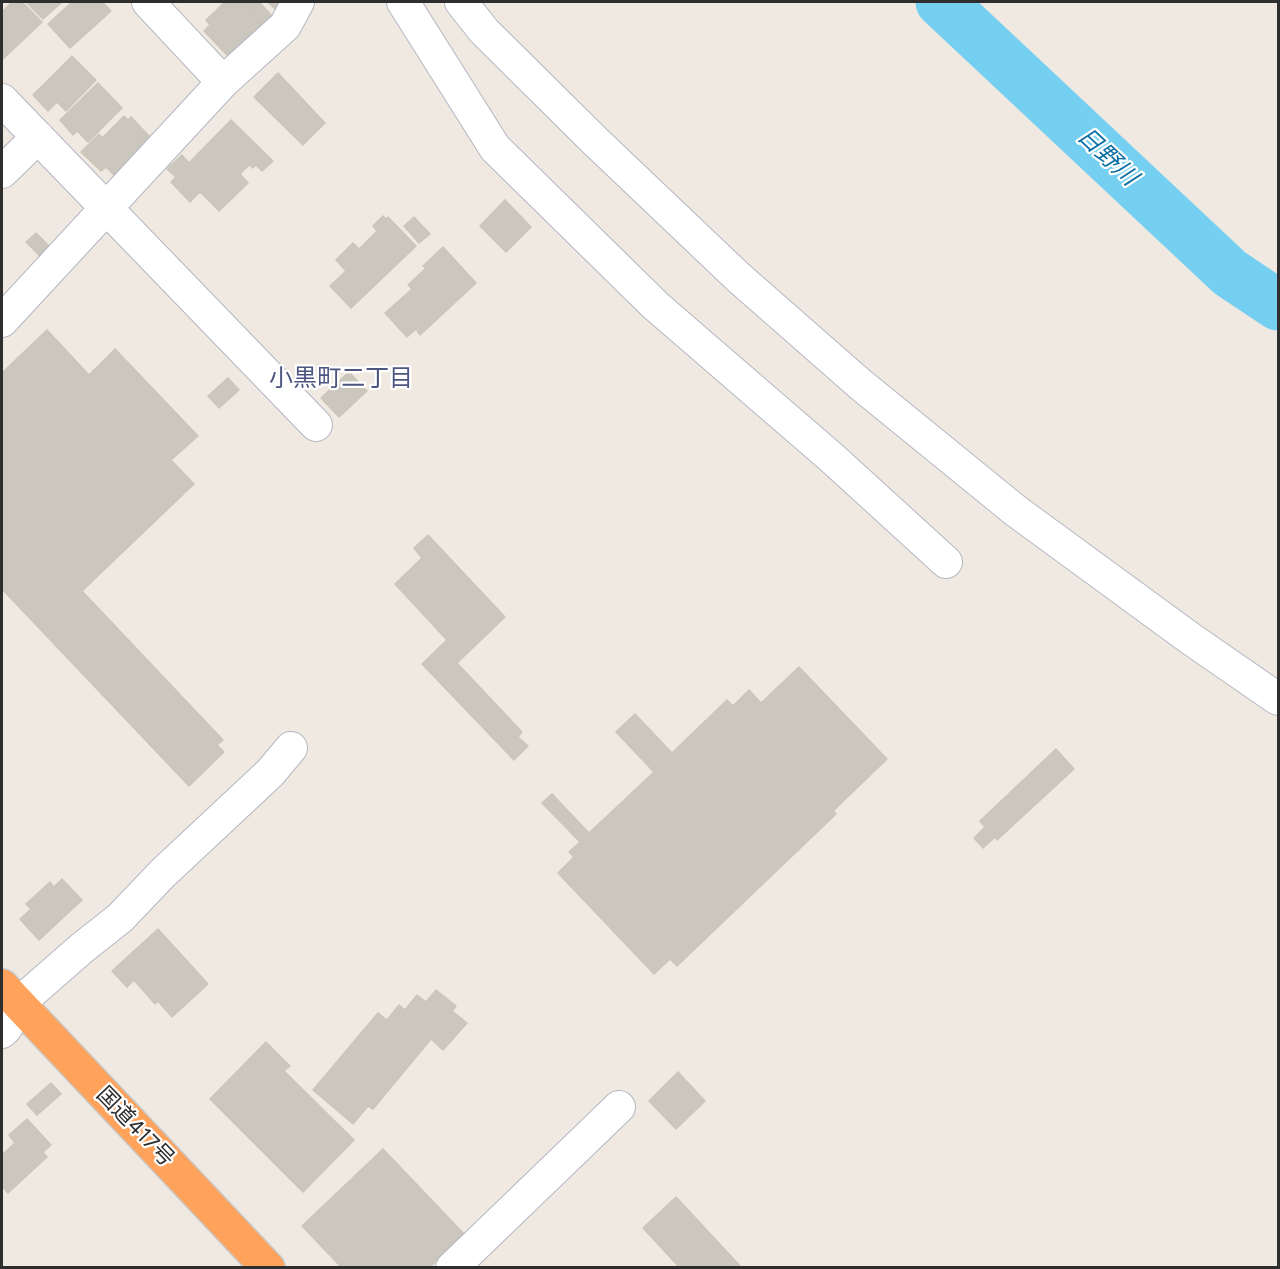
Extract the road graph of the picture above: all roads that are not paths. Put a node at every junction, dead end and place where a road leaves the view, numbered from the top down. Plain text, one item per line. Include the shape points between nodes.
1 (148, 2) edge
2 (298, 2) edge
3 (403, 2) edge
4 (461, 2) edge
5 (223, 82) junction
6 (2, 100) edge
7 (38, 137) junction
8 (2, 172) edge
9 (107, 208) junction
10 (2, 321) edge
11 (316, 425) dead end
12 (946, 562) dead end
13 (1278, 699) edge
14 (291, 748) dead end
15 (10, 995) edge
16 (2, 1032) edge
17 (619, 1107) dead end
18 (268, 1268) edge
19 (452, 1268) edge

1 - 5 street
2 - 5 street via 285,26
3 - 12 street via 495,148 656,306
4 - 13 street via 484,31 602,148 738,277 860,384 1016,511
5 - 9 street
6 - 7 street
7 - 8 street
7 - 9 street
9 - 10 street
9 - 11 street
14 - 15 street via 120,918
15 - 16 street via 6,1028
15 - 18 highway, 国道417号
17 - 19 street

